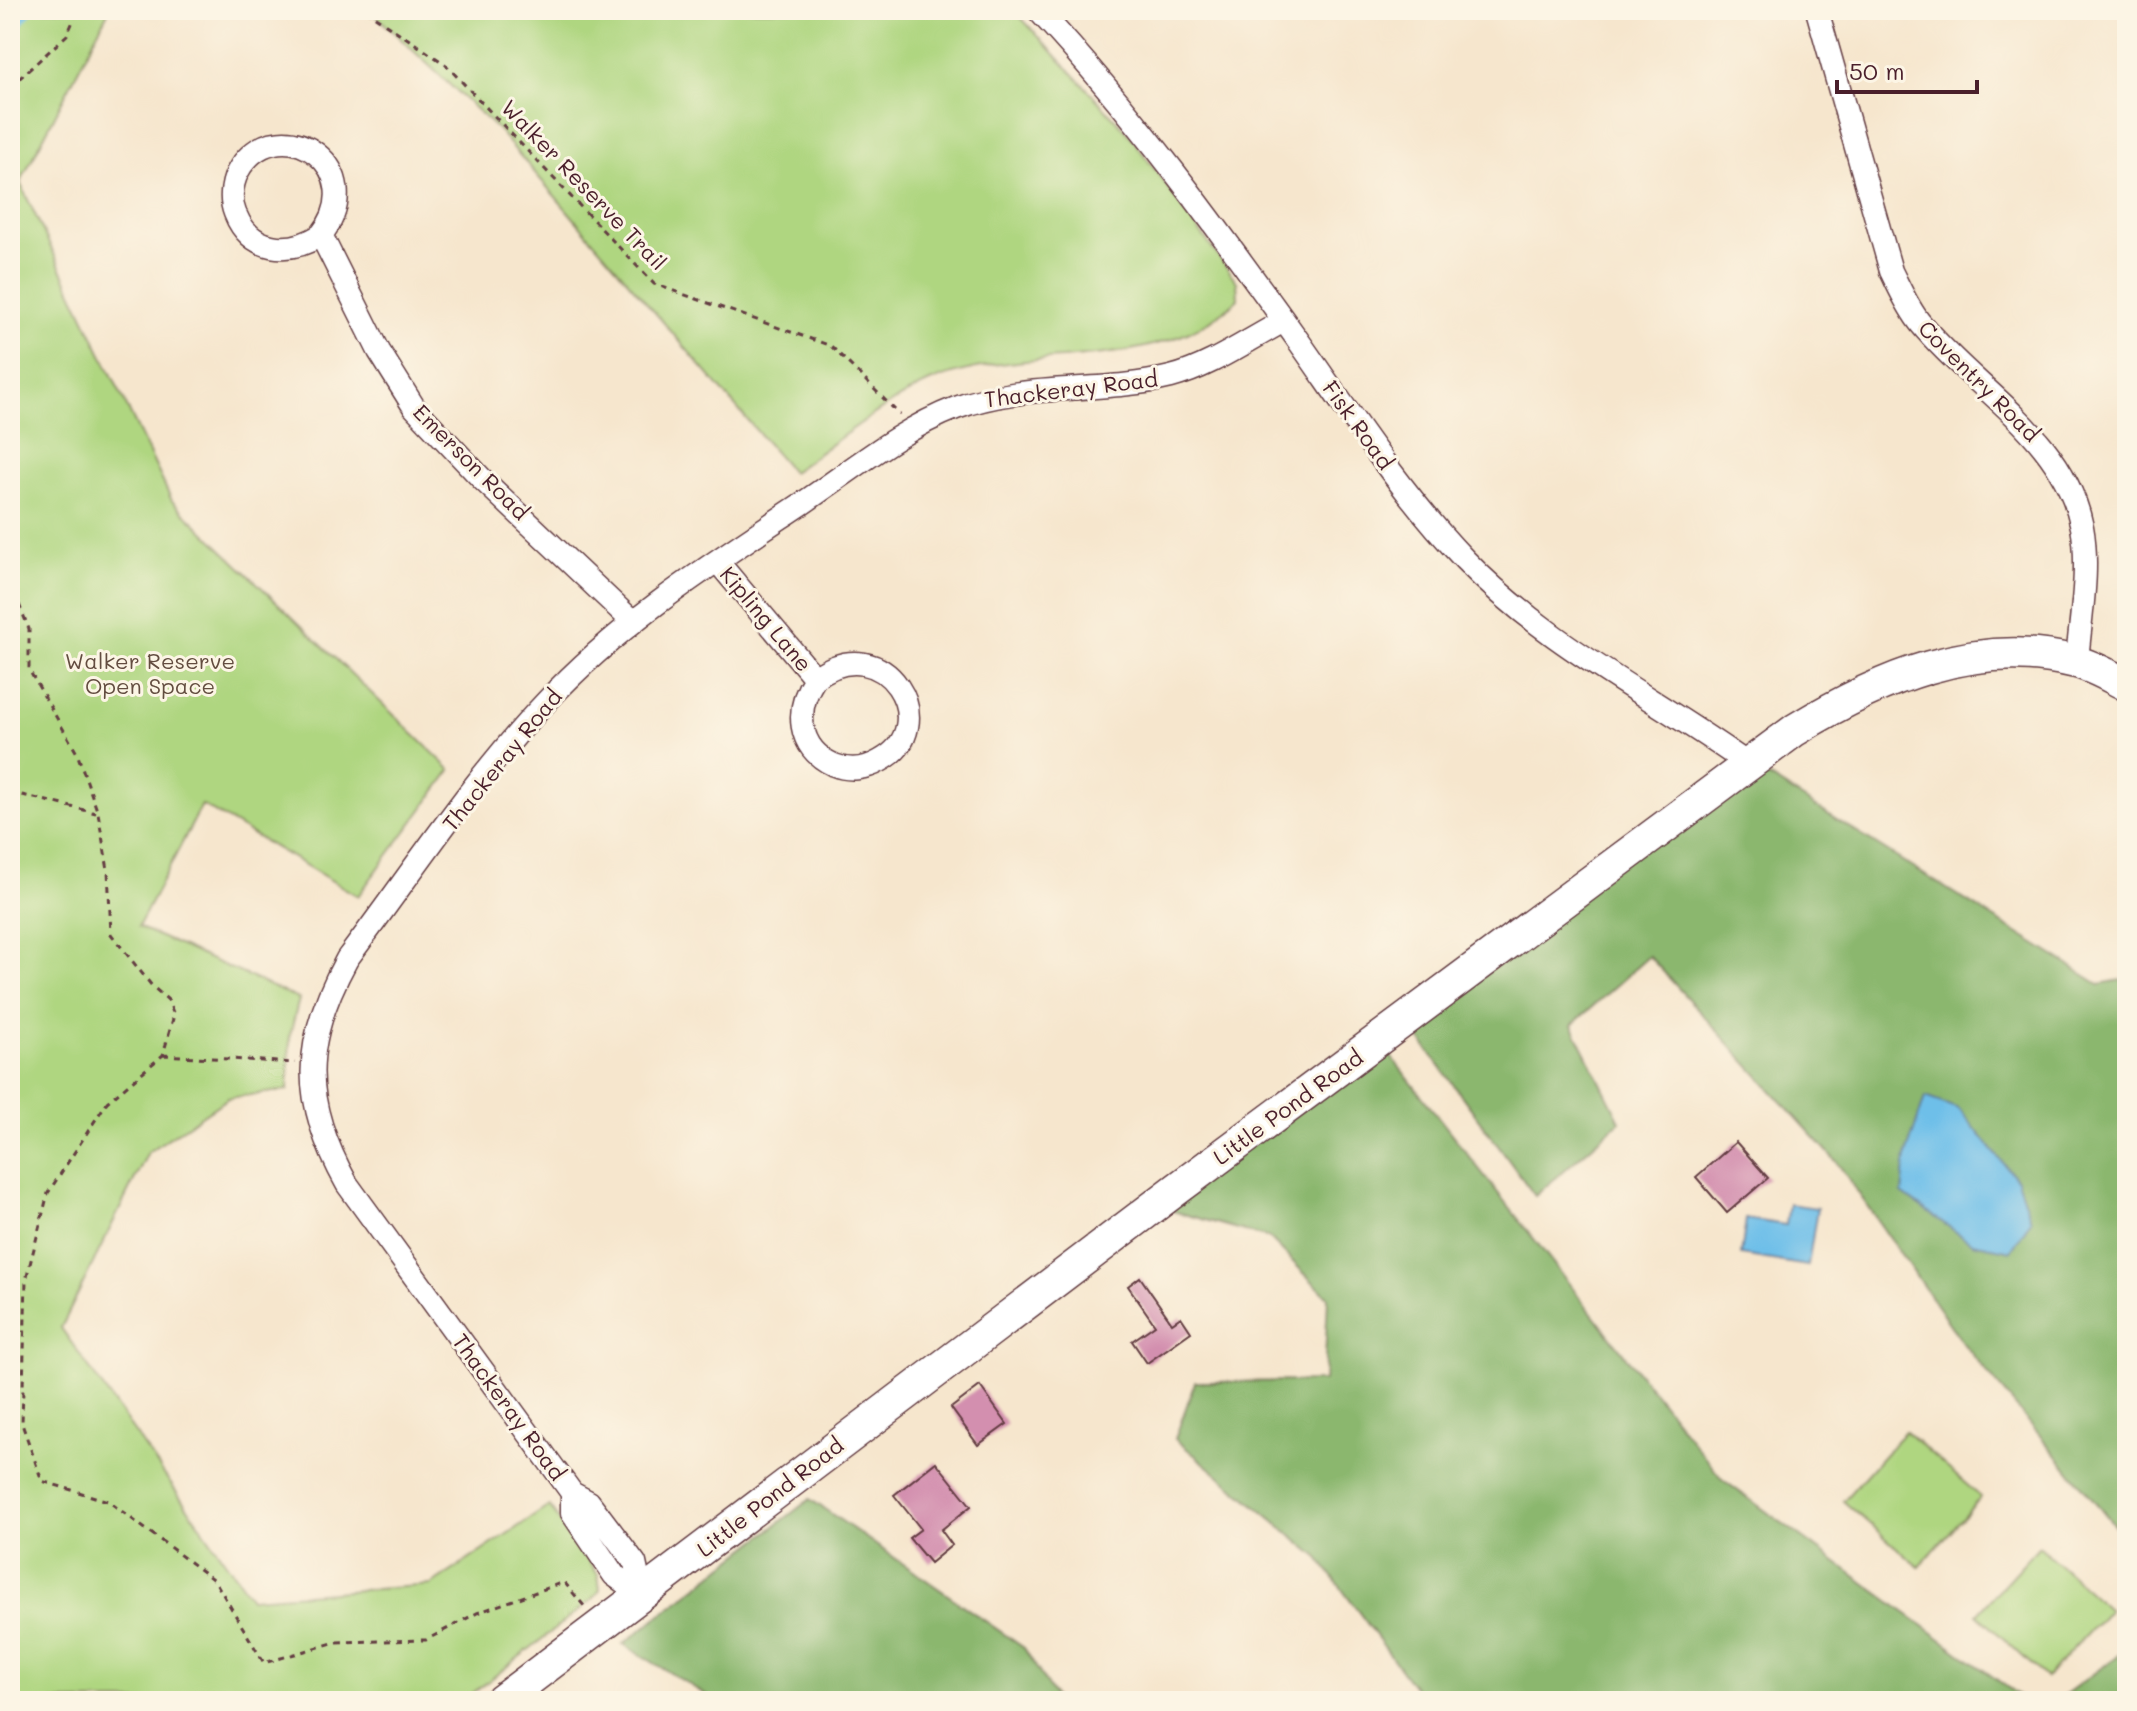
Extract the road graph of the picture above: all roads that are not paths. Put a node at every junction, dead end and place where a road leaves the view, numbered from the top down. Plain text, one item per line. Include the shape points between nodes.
1 (1038, 10) edge
2 (1817, 10) edge
3 (321, 235) junction
4 (1284, 321) junction
5 (717, 561) junction
6 (632, 621) junction
7 (2077, 662) junction
8 (815, 678) junction
9 (2127, 685) edge
10 (1749, 765) junction
11 (642, 1595) junction
12 (501, 1701) edge

1 - 4 street, Fisk Road via 1178,173
2 - 7 street, Coventry Road via 1891,271 1910,310 2047,449 2070,486 2084,549
3 - 3 street via 337,205 333,173 323,159 310,149 277,143 247,158 232,191 237,217 253,239 288,249
3 - 6 street, Emerson Road via 379,351 414,407
4 - 5 street, Thackeray Road via 1170,377 974,402 914,429
4 - 10 street, Fisk Road via 1407,494 1466,560 1564,647 1681,716
5 - 6 street, Thackeray Road
5 - 8 street, Kipling Lane
6 - 11 street, Thackeray Road via 504,750 347,959 326,997 311,1064 313,1104 326,1146 347,1184 572,1493 572,1513 614,1575
7 - 9 street, Little Pond Road
7 - 10 street, Little Pond Road via 1998,656 1910,672 1849,697
8 - 8 street, Kipling Lane via 800,710 809,745 821,758 845,768 872,766 887,757 899,744 908,711 894,679 880,668 846,662
10 - 11 street, Little Pond Road
11 - 12 street, Little Pond Road

